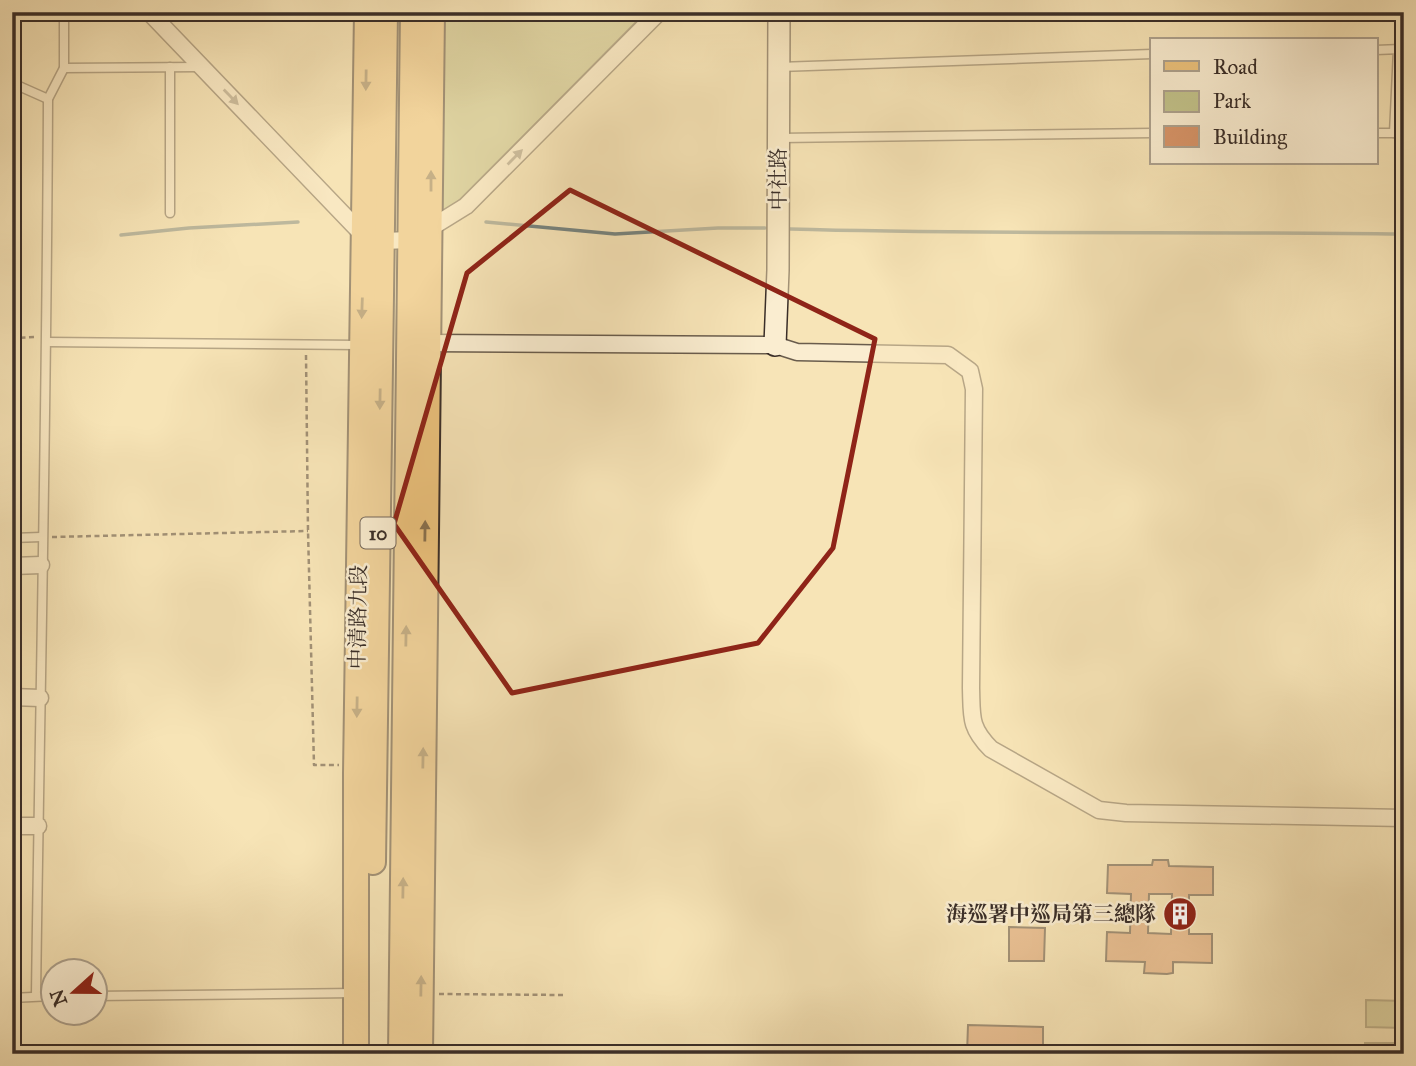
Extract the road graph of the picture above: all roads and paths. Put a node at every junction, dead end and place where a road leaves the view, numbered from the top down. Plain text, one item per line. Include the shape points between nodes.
1 (64, 12) edge
2 (149, 12) edge
3 (367, 12) edge
4 (384, 12) edge
5 (413, 12) edge
6 (432, 12) edge
7 (659, 12) edge
8 (779, 12) edge
9 (1401, 49) edge
10 (1378, 50) edge
11 (1150, 54) edge
12 (170, 67) junction
13 (202, 67) junction
14 (779, 67) junction
15 (64, 68) junction
16 (12, 83) edge
17 (48, 99) junction
18 (1404, 132) edge
19 (1150, 133) edge
20 (1378, 133) edge
21 (1394, 133) junction
22 (779, 138) junction
23 (170, 213) dead end
24 (421, 234) junction
25 (373, 239) junction
26 (12, 338) edge
27 (47, 339) junction
28 (306, 343) junction
29 (427, 343) junction
30 (361, 345) junction
31 (775, 345) junction
32 (307, 531) junction
33 (41, 537) junction
34 (12, 538) edge
35 (41, 565) junction
36 (12, 566) edge
37 (12, 697) edge
38 (40, 698) junction
39 (356, 765) junction
40 (1404, 818) edge
41 (12, 825) edge
42 (38, 827) junction
43 (356, 993) junction
44 (421, 994) junction
45 (565, 995) dead end
46 (36, 996) joint
47 (108, 996) edge
48 (12, 998) edge
49 (356, 1054) edge
50 (372, 1054) edge
51 (401, 1054) edge
52 (420, 1054) edge

1 - 15 lane
2 - 13 street
3 -> 25 main road, 中清路九段
4 - 25 main road, 中清路九段 / 10
5 - 24 main road, 10
24 -> 6 main road
24 -> 7 street via 466,206
8 - 14 street, 中社路
9 - 10 lane
9 - 21 lane
11 - 14 lane
12 - 13 lane
12 - 15 lane
12 - 23 lane
13 -> 25 street
14 - 22 street, 中社路
15 - 17 lane
16 - 17 lane
17 - 27 lane
18 - 21 lane
19 - 22 lane
20 - 21 lane
22 - 31 street, 中社路
24 - 25 street
24 - 29 main road
51 -> 24 main road, 10
25 -> 30 main road, 中清路九段
25 -> 50 main road, 中清路九段 / 10
26 - 27 path
27 - 28 lane
27 - 33 lane
28 - 30 lane
28 - 32 path
29 - 31 street
44 -> 29 main road
30 -> 39 main road, 中清路九段
31 - 40 street via 797,352 947,355 970,370 974,389 972,718 977,735 991,748 1099,810
32 - 33 path
32 - 39 path via 314,765
33 - 34 lane
33 - 35 lane
35 - 36 street
35 - 38 lane
37 - 38 street
38 - 42 lane
39 - 43 main road, 中清路九段
41 - 42 street
42 - 46 lane
43 - 47 lane
43 - 49 main road, 中清路九段
44 - 45 path
44 - 52 main road
46 - 48 lane

